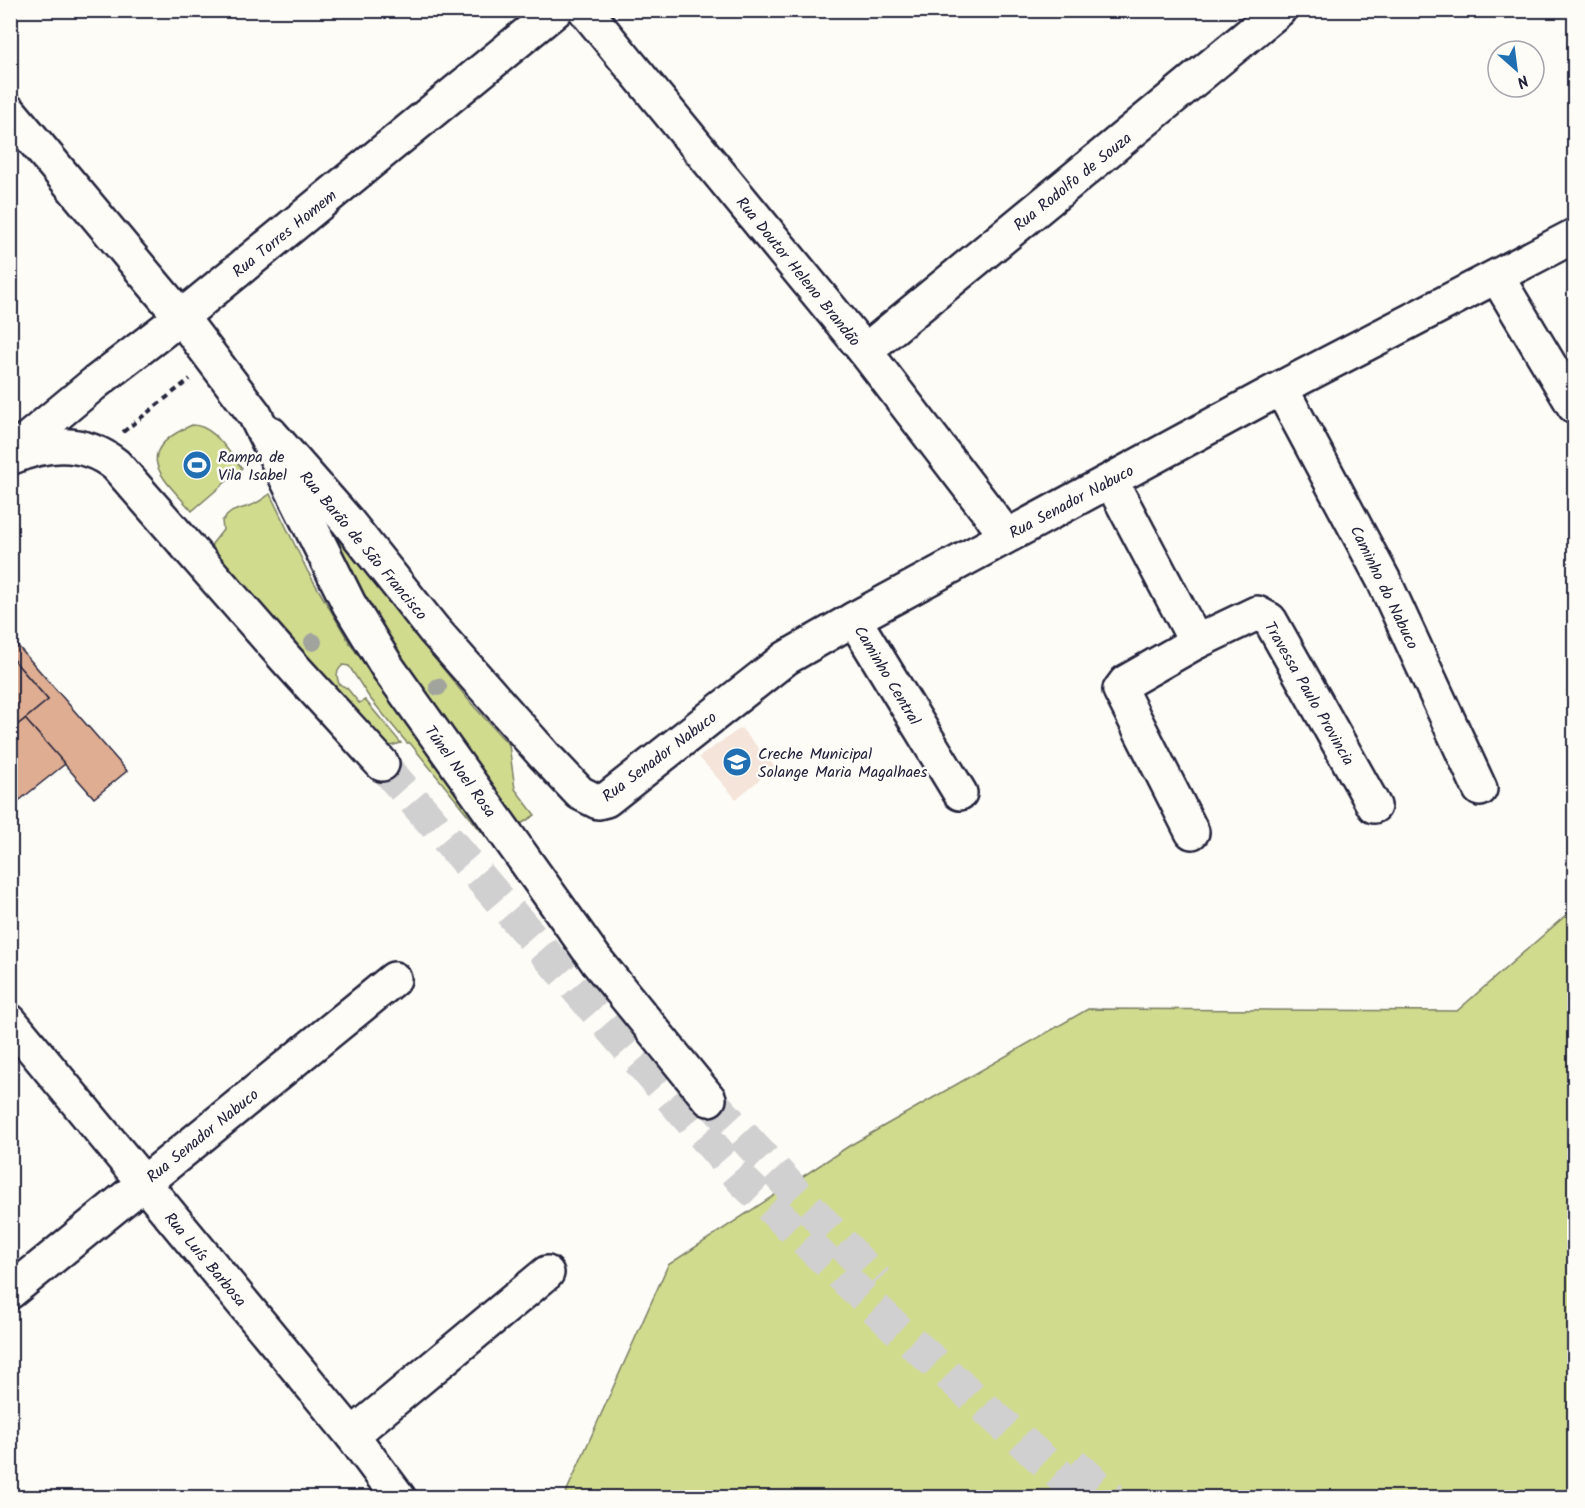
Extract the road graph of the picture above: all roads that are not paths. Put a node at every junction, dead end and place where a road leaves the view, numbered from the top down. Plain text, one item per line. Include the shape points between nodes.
1 (556, 10) edge
2 (585, 10) edge
3 (1279, 10) edge
4 (10, 112) edge
5 (1575, 236) edge
6 (1497, 277) junction
7 (181, 317) junction
8 (865, 351) junction
9 (1281, 388) junction
10 (1575, 406) edge
11 (255, 415) junction
12 (10, 453) edge
13 (10, 458) edge
14 (1111, 481) junction
15 (1006, 536) junction
16 (854, 619) junction
17 (1196, 642) junction
18 (382, 764) tunnel mouth
19 (1480, 789) dead end
20 (960, 793) dead end
21 (591, 801) joint
22 (1374, 806) dead end
23 (1192, 832) dead end
24 (394, 978) dead end
25 (10, 1021) edge
26 (709, 1099) tunnel mouth
27 (142, 1183) junction
28 (547, 1273) dead end
29 (10, 1292) edge
30 (352, 1435) junction
31 (399, 1497) edge

1 - 7 street, Rua Torres Homem
2 - 8 street, Rua Doutor Heleno Brandão
3 - 8 street, Rua Rodolfo de Souza
4 - 7 street, Rua Barão de São Francisco
5 - 6 street, Rua Senador Nabuco
6 - 9 street, Rua Senador Nabuco
6 - 10 street
7 - 11 street, Rua Barão de São Francisco
7 - 12 street, Rua Torres Homem
8 - 15 street, Rua Doutor Heleno Brandão
9 - 14 street, Rua Senador Nabuco
9 - 19 street, Caminho do Nabuco via 1384,581
11 - 21 street, Rua Barão de São Francisco via 434,630 544,755
11 - 26 street, Túnel Noel Rosa via 350,604 387,668 596,960
13 - 18 street via 29,450 72,445 104,454
14 - 15 street, Rua Senador Nabuco
14 - 17 street
15 - 16 street, Rua Senador Nabuco
16 - 20 street, Caminho Central
16 - 21 street, Rua Senador Nabuco via 786,658 606,800
17 - 22 street, Travessa Paulo Provincia via 1257,612 1270,620
17 - 23 street, Travessa Paulo Provincia via 1126,682 1120,690
24 - 27 street, Rua Senador Nabuco
25 - 27 street, Rua Luís Barbosa
27 - 29 street, Rua Senador Nabuco
27 - 30 street, Rua Luís Barbosa
28 - 30 street
30 - 31 street, Rua Luís Barbosa

